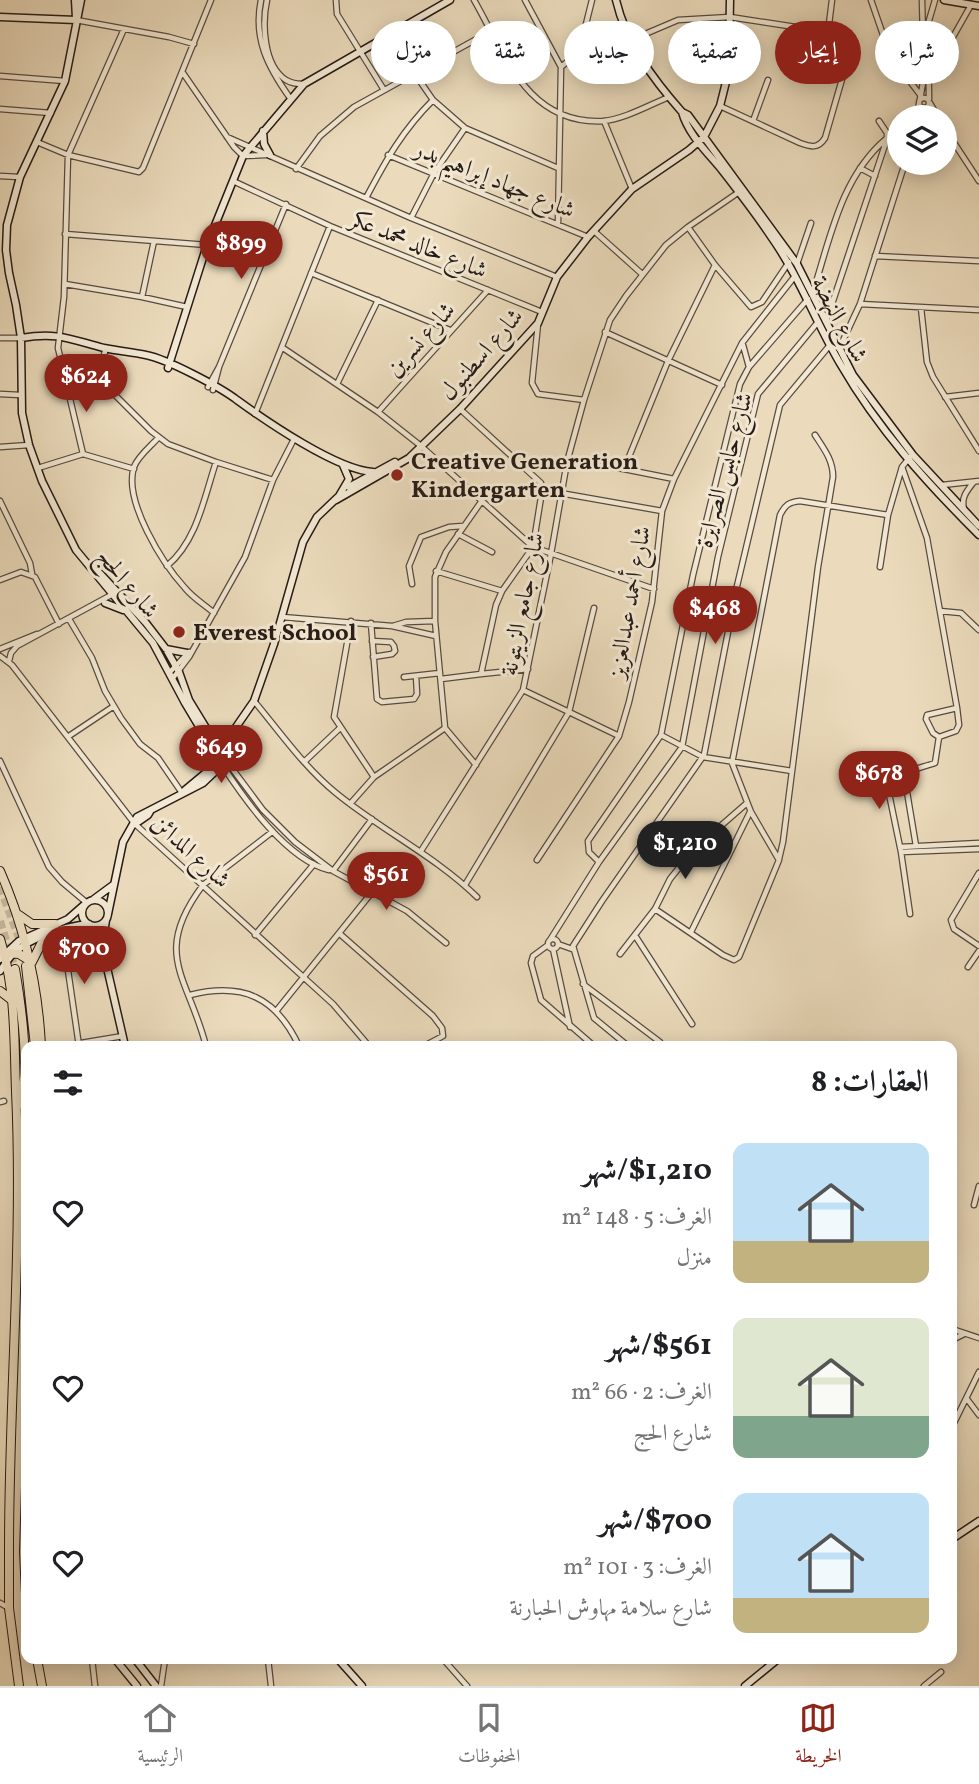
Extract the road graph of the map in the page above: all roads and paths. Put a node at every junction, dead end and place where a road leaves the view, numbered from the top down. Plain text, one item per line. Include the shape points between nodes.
1 (78, 0) edge
2 (211, 0) edge
3 (261, 0) edge
4 (267, 0) edge
5 (337, 0) edge
6 (474, 0) edge
7 (525, 0) edge
8 (592, 0) edge
9 (616, 0) edge
10 (730, 0) edge
11 (832, 0) edge
12 (871, 0) edge
13 (922, 0) edge
14 (934, 0) edge
15 (944, 0) edge
16 (449, 1) edge
17 (975, 5) edge
18 (0, 17) edge
19 (730, 17) junction
20 (76, 20) junction
21 (486, 21) edge
22 (623, 21) edge
23 (829, 21) edge
24 (928, 21) edge
25 (775, 24) edge
26 (124, 29) junction
27 (959, 29) edge
28 (654, 30) edge
29 (194, 44) junction
30 (360, 51) junction
31 (561, 67) junction
32 (183, 73) junction
33 (0, 76) edge
34 (654, 78) edge
35 (768, 80) dead end
36 (65, 81) junction
37 (304, 84) junction
38 (396, 84) edge
39 (422, 84) edge
40 (522, 84) edge
41 (840, 84) edge
42 (929, 84) edge
43 (384, 90) junction
44 (669, 97) junction
45 (290, 98) junction
46 (433, 100) junction
47 (929, 101) junction
48 (922, 103) junction
49 (931, 105) edge
50 (720, 106) junction
51 (0, 109) edge
52 (52, 113) junction
53 (561, 114) junction
54 (604, 121) junction
55 (754, 121) junction
56 (879, 121) dead end
57 (465, 128) junction
58 (263, 131) junction
59 (887, 133) edge
60 (701, 136) junction
61 (228, 137) junction
62 (887, 139) joint
63 (37, 142) junction
64 (251, 147) junction
65 (957, 147) edge
66 (68, 155) junction
67 (270, 155) junction
68 (388, 155) junction
69 (243, 156) junction
70 (558, 168) junction
71 (860, 168) junction
72 (296, 169) junction
73 (434, 173) junction
74 (901, 175) edge
75 (0, 176) edge
76 (875, 176) junction
77 (20, 177) junction
78 (233, 181) junction
79 (979, 181) edge
80 (632, 189) junction
81 (741, 190) junction
82 (366, 198) junction
83 (286, 204) junction
84 (411, 219) junction
85 (811, 223) dead end
86 (558, 224) junction
87 (330, 226) junction
88 (688, 227) junction
89 (594, 231) junction
90 (65, 234) junction
91 (588, 237) junction
92 (3, 240) edge
93 (154, 242) junction
94 (207, 245) junction
95 (875, 256) junction
96 (979, 261) edge
97 (789, 262) junction
98 (797, 264) junction
99 (715, 265) junction
100 (312, 273) junction
101 (642, 274) junction
102 (796, 276) junction
103 (557, 277) junction
104 (65, 284) junction
105 (488, 290) junction
106 (811, 295) junction
107 (142, 297) junction
108 (378, 300) junction
109 (860, 304) junction
110 (188, 308) junction
111 (921, 308) junction
112 (979, 310) edge
113 (541, 312) junction
114 (822, 322) junction
115 (538, 323) junction
116 (450, 330) junction
117 (606, 332) junction
118 (60, 336) junction
119 (0, 338) edge
120 (21, 338) junction
121 (742, 343) junction
122 (830, 344) junction
123 (106, 348) junction
124 (283, 348) junction
125 (838, 350) junction
126 (668, 360) junction
127 (167, 365) junction
128 (750, 367) junction
129 (337, 384) junction
130 (723, 385) junction
131 (211, 386) junction
132 (979, 393) edge
133 (0, 394) edge
134 (20, 395) junction
135 (945, 397) junction
136 (584, 400) junction
137 (460, 409) junction
138 (378, 412) junction
139 (255, 414) junction
140 (815, 435) dead end
141 (158, 438) junction
142 (295, 438) junction
143 (29, 445) junction
144 (421, 446) junction
145 (0, 447) edge
146 (979, 451) edge
147 (83, 454) junction
148 (910, 457) junction
149 (216, 462) junction
150 (567, 462) junction
151 (342, 463) junction
152 (902, 467) junction
153 (37, 468) junction
154 (134, 469) junction
155 (624, 469) junction
156 (373, 476) junction
157 (362, 479) junction
158 (674, 479) junction
159 (273, 480) junction
160 (976, 482) edge
161 (939, 486) junction
162 (560, 493) junction
163 (335, 500) junction
164 (0, 501) edge
165 (481, 502) junction
166 (828, 507) junction
167 (662, 511) junction
168 (965, 511) junction
169 (888, 515) junction
170 (464, 526) junction
171 (979, 526) edge
172 (458, 534) junction
173 (979, 535) edge
174 (73, 543) junction
175 (533, 547) junction
176 (492, 552) dead end
177 (551, 554) junction
178 (167, 566) junction
179 (880, 567) dead end
180 (436, 571) junction
181 (32, 574) junction
182 (0, 580) edge
183 (412, 584) dead end
184 (106, 588) junction
185 (654, 589) junction
186 (502, 591) junction
187 (115, 595) junction
188 (103, 602) junction
189 (594, 608) dead end
190 (940, 611) junction
191 (128, 612) junction
192 (214, 612) junction
193 (282, 617) junction
194 (69, 619) junction
195 (351, 621) junction
196 (435, 621) junction
197 (371, 623) junction
198 (59, 624) junction
199 (392, 626) junction
200 (979, 630) edge
201 (38, 634) junction
202 (436, 636) junction
203 (372, 641) junction
204 (0, 649) edge
205 (166, 649) junction
206 (190, 651) junction
207 (0, 656) edge
208 (373, 657) junction
209 (9, 662) junction
210 (177, 669) junction
211 (528, 669) junction
212 (481, 674) junction
213 (172, 675) junction
214 (416, 676) junction
215 (441, 676) junction
216 (404, 677) dead end
217 (523, 690) junction
218 (254, 701) junction
219 (114, 706) junction
220 (957, 708) junction
221 (569, 712) junction
222 (340, 728) junction
223 (445, 728) junction
224 (662, 735) junction
225 (69, 736) junction
226 (619, 736) junction
227 (939, 737) junction
228 (682, 747) junction
229 (703, 757) junction
230 (221, 760) junction
231 (0, 761) edge
232 (304, 762) junction
233 (732, 763) junction
234 (476, 765) junction
235 (792, 771) junction
236 (904, 774) junction
237 (374, 777) junction
238 (182, 793) junction
239 (747, 803) junction
240 (351, 804) junction
241 (751, 811) junction
242 (372, 820) junction
243 (135, 824) junction
244 (272, 832) junction
245 (916, 846) junction
246 (953, 846) junction
247 (979, 846) edge
248 (901, 850) junction
249 (421, 851) junction
250 (537, 860) dead end
251 (779, 860) junction
252 (599, 862) junction
253 (314, 864) junction
254 (0, 871) edge
255 (333, 871) junction
256 (979, 873) edge
257 (114, 884) junction
258 (203, 885) junction
259 (465, 885) junction
260 (970, 889) junction
261 (373, 891) junction
262 (979, 891) edge
263 (477, 897) dead end
264 (88, 903) junction
265 (655, 909) junction
266 (18, 914) junction
267 (910, 914) dead end
268 (107, 917) junction
269 (89, 924) junction
270 (58, 928) junction
271 (691, 932) junction
272 (340, 934) junction
273 (255, 935) junction
274 (636, 937) junction
275 (0, 939) edge
276 (26, 941) junction
277 (549, 942) junction
278 (446, 943) dead end
279 (558, 944) junction
280 (102, 946) junction
281 (979, 946) edge
282 (553, 949) junction
283 (572, 949) junction
284 (979, 951) edge
285 (620, 954) dead end
286 (6, 957) edge
287 (29, 964) junction
288 (968, 967) dead end
289 (15, 969) tunnel mouth
290 (0, 971) edge
291 (303, 978) junction
292 (583, 983) junction
293 (0, 990) edge
294 (190, 995) junction
295 (13, 1002) junction
296 (277, 1010) junction
297 (692, 1024) dead end
298 (571, 1027) junction
299 (122, 1036) junction
300 (22, 1041) edge
301 (34, 1041) edge
302 (41, 1041) edge
303 (78, 1041) edge
304 (98, 1041) edge
305 (124, 1041) edge
306 (204, 1041) edge
307 (297, 1041) edge
308 (365, 1041) edge
309 (434, 1041) edge
310 (588, 1041) edge
311 (622, 1041) edge
312 (659, 1041) edge
313 (21, 1097) edge
314 (18, 1108) junction
315 (979, 1186) edge
316 (974, 1205) dead end
317 (957, 1331) edge
318 (965, 1333) junction
319 (957, 1337) edge
320 (979, 1338) edge
321 (979, 1372) edge
322 (967, 1399) junction
323 (979, 1415) edge
324 (957, 1417) edge
325 (979, 1521) edge
326 (957, 1536) edge
327 (0, 1603) edge
328 (9, 1608) junction
329 (38, 1664) edge
330 (93, 1664) edge
331 (119, 1664) edge
332 (139, 1664) edge
333 (164, 1664) edge
334 (269, 1664) edge
335 (342, 1664) edge
336 (447, 1664) edge
337 (772, 1664) edge
338 (941, 1672) dead end
339 (19, 1686) edge
340 (42, 1686) edge
341 (96, 1686) edge
342 (136, 1686) edge
343 (156, 1686) edge
344 (161, 1686) edge
345 (271, 1686) edge
346 (362, 1686) edge
347 (467, 1686) edge
348 (746, 1686) edge
349 (924, 1686) edge

1 - 20 street, شارع الحج
2 - 29 street
3 - 45 street via 261,46
4 - 37 street via 263,26 274,65 286,81
5 - 30 street via 337,13
6 - 21 street
7 - 31 street
8 - 31 street via 579,52
9 - 22 street, شارع النهضة
10 - 19 street, شارع اسطنبول
11 - 23 street
12 - 48 street via 893,61
13 - 48 street
14 - 24 street
15 - 17 street
16 - 30 street
17 - 27 street
18 - 20 street
19 - 25 street
19 - 28 street via 678,20
19 - 50 street, شارع اسطنبول via 728,68
20 - 26 street
20 - 36 street, شارع الحج
26 - 29 street
26 - 66 street
29 - 32 street
30 - 37 street
30 - 43 street
31 - 53 street
32 - 61 street
32 - 66 street via 144,169 139,172
33 - 36 street
34 - 44 street, شارع النهضة
35 - 55 street
36 - 52 street, شارع الحج
37 - 45 street
38 - 43 street
39 - 46 street
40 - 53 street
41 - 55 street via 823,141 815,147
42 - 47 street
43 - 72 street via 333,124
44 - 54 street
44 - 60 street, شارع النهضة
45 - 58 street
46 - 57 street
46 - 68 street
47 - 48 street via 925,97
47 - 48 street via 928,107
47 - 49 street
50 - 55 street
50 - 60 street, شارع اسطنبول
51 - 52 street
52 - 63 street, شارع الحج
53 - 54 street
53 - 70 street
54 - 80 street
56 - 59 street
57 - 70 street
57 - 73 street
58 - 64 street
58 - 67 street
60 - 80 street, شارع اسطنبول
60 - 81 street, شارع النهضة
61 - 64 street
61 - 69 street
62 - 71 street
62 - 76 street
63 - 66 street
63 - 77 street, شارع الحج
64 - 67 street
64 - 69 street
65 - 79 street
66 - 90 street
67 - 69 street
67 - 72 street
68 - 73 street, شارع جهاد إبراهيم بدر
68 - 82 street
69 - 78 street
70 - 86 street
71 - 76 street
71 - 106 street via 846,193
72 - 82 street
73 - 84 street
73 - 86 street, شارع جهاد إبراهيم بدر
74 - 95 street
75 - 77 street
76 - 114 street
77 - 92 street, شارع الحج
78 - 83 street, شارع خالد محمد عكر
78 - 94 street
80 - 89 street, شارع اسطنبول
81 - 88 street, شارع جامع الزيتونة
81 - 97 street, شارع النهضة
81 - 98 street, شارع النهضة
82 - 84 street
83 - 87 street, شارع خالد محمد عكر
83 - 131 street
84 - 103 street
85 - 98 street
86 - 91 street, شارع جهاد إبراهيم بدر
87 - 100 street
87 - 105 street, شارع خالد محمد عكر
88 - 99 street
88 - 101 street, شارع جامع الزيتونة
89 - 91 street, شارع اسطنبول
89 - 101 street
90 - 93 street
90 - 104 street
91 - 103 street, شارع اسطنبول
92 - 120 street, شارع الحج
93 - 94 street
93 - 107 street
94 - 110 street
95 - 96 street
95 - 109 street
97 - 99 street via 762,302 751,307
97 - 102 street, شارع النهضة
98 - 106 street, شارع النهضة
99 - 126 street
100 - 108 street
100 - 124 street
101 - 117 street, شارع جامع الزيتونة
102 - 106 street, شارع النهضة
102 - 121 street, شارع أحمد عبدالعزيز
103 - 113 street, شارع اسطنبول
104 - 107 street
104 - 118 street
105 - 113 street, شارع خالد محمد عكر
105 - 116 street, شارع نسرين
106 - 114 street, شارع النهضة
106 - 128 street
107 - 110 street
108 - 116 street
108 - 129 street
109 - 111 street
109 - 125 street
110 - 127 street
111 - 112 street
111 - 135 street via 926,362
113 - 115 street, شارع اسطنبول
114 - 122 street, شارع النهضة
114 - 125 street, شارع النهضة
114 - 228 street, شارع حابس الصرايرة via 758,394 718,557
115 - 136 street via 535,391
115 - 137 street, شارع اسطنبول
116 - 138 street, شارع نسرين
117 - 126 street
117 - 136 street, شارع جامع الزيتونة
118 - 120 street
118 - 123 street
118 - 147 street via 59,355
119 - 120 street
120 - 134 street, شارع الحج
121 - 128 street
121 - 130 street, شارع أحمد عبدالعزيز
122 - 148 street, شارع النهضة via 846,374
122 - 229 street via 780,405
123 - 127 street
123 - 141 street via 99,372 103,383
124 - 129 street
124 - 139 street
125 - 148 street, شارع النهضة
126 - 130 street
126 - 155 street
127 - 131 street
128 - 224 street via 740,384 693,575
129 - 138 street
130 - 158 street, شارع أحمد عبدالعزيز
131 - 139 street
132 - 135 street
133 - 134 street
134 - 143 street, شارع الحج
135 - 146 street
136 - 150 street, شارع جامع الزيتونة
137 - 144 street, شارع اسطنبول
137 - 175 street via 540,479
138 - 144 street
139 - 142 street
140 - 166 street via 833,467
141 - 149 street
141 - 154 street
142 - 151 street
142 - 159 street
143 - 145 street
143 - 153 street, شارع الحج
144 - 156 street, شارع اسطنبول
144 - 165 street
147 - 153 street
147 - 154 street
148 - 152 street
148 - 161 street, شارع النهضة
148 - 173 street, شارع النهضة via 932,488
149 - 159 street
149 - 178 street via 195,527 180,554
150 - 155 street
150 - 162 street, شارع جامع الزيتونة
151 - 156 street
151 - 157 street
151 - 163 street via 349,479
152 - 169 street
152 - 190 street via 927,538
153 - 174 street, شارع الحج
154 - 178 street via 139,514
155 - 158 street
156 - 157 street
156 - 163 street, شارع اسطنبول
157 - 163 street, شارع اسطنبول
158 - 167 street, شارع أحمد عبدالعزيز
159 - 192 street via 246,557
160 - 161 street
160 - 168 street via 965,493
161 - 168 street, شارع النهضة
162 - 167 street
162 - 177 street, شارع جامع الزيتونة
163 - 193 street, شارع اسطنبول via 317,517 303,542
164 - 181 street
165 - 170 street
165 - 175 street
166 - 169 street
166 - 233 street via 792,502 780,515
166 - 235 street
167 - 185 street, شارع أحمد عبدالعزيز
168 - 171 street, شارع النهضة
169 - 179 street
170 - 172 street
170 - 183 street via 421,537 409,566
172 - 176 street
172 - 180 street
174 - 184 street, شارع الحج
174 - 187 street, شارع الحج
175 - 177 street
175 - 186 street
177 - 185 street
177 - 211 street, شارع جامع الزيتونة
178 - 192 street via 187,591
180 - 186 street
180 - 196 street
181 - 182 street via 21,572
181 - 198 street
184 - 187 street, شارع الحج
184 - 188 street
185 - 226 street, شارع أحمد عبدالعزيز
186 - 212 street
187 - 188 street
187 - 191 street, شارع الحج
187 - 205 street, شارع الحج
188 - 191 street
188 - 194 street
189 - 221 street
190 - 200 street via 961,613
190 - 220 street
191 - 213 street, شارع الحج
192 - 206 street
193 - 195 street
193 - 218 street, شارع اسطنبول
194 - 198 street
194 - 219 street
195 - 197 street
195 - 222 street via 334,710
196 - 199 street
196 - 202 street
197 - 199 street
197 - 203 street
198 - 201 street
199 - 202 street
201 - 204 street
201 - 209 street via 15,648
202 - 215 street
203 - 208 street
203 - 208 street via 394,646 391,654
205 - 206 street
205 - 210 street, شارع الحج
206 - 210 street
207 - 209 street, شارع المدائن
208 - 214 street via 379,701 414,699
209 - 225 street, شارع المدائن
210 - 213 street
210 - 230 street, شارع الحج
211 - 212 street
211 - 217 street, شارع جامع الزيتونة
212 - 215 street
213 - 230 street, شارع الحج
214 - 215 street
214 - 216 street
215 - 223 street
217 - 221 street
217 - 234 street, شارع جامع الزيتونة
218 - 230 street, شارع اسطنبول via 225,743
218 - 232 street
219 - 225 street
219 - 238 street
220 - 227 street via 958,728
220 - 227 street via 927,715 931,730
221 - 226 street
221 - 259 street
222 - 232 street
222 - 237 street
223 - 234 street
223 - 237 street
224 - 228 street
224 - 252 street via 588,841 589,852
225 - 243 street, شارع المدائن
226 - 250 street, شارع أحمد عبدالعزيز
227 - 236 street via 935,763
228 - 229 street
228 - 252 street, شارع حابس الصرايرة
229 - 233 street
229 - 283 street
230 - 238 street, شارع اسطنبول via 198,786
230 - 244 street, شارع الحج
230 - 255 street, شارع الحج via 278,826
231 - 264 street via 49,867
232 - 240 street
233 - 235 street
233 - 239 street
234 - 249 street, شارع جامع الزيتونة
235 - 251 street
236 - 245 street
236 - 248 street via 887,785
237 - 240 street
238 - 243 street, شارع اسطنبول via 139,815
239 - 241 street
239 - 265 street via 686,859
240 - 242 street
241 - 251 street
241 - 271 street
242 - 249 street
242 - 255 street
243 - 257 street, شارع اسطنبول via 122,842
243 - 258 street, شارع المدائن
244 - 253 street, شارع الحج
244 - 258 street
245 - 246 street
245 - 248 street
246 - 247 street
246 - 248 street
248 - 267 street
249 - 259 street
251 - 271 street via 737,959 723,955
252 - 277 street, شارع حابس الصرايرة
253 - 255 street, شارع الحج
253 - 273 street
254 - 266 highway
255 - 261 street, شارع الحج
256 - 260 street
257 - 264 street
257 - 268 street, شارع اسطنبول
258 - 273 street, شارع المدائن
258 - 294 street via 188,906 174,945 177,968
259 - 263 street
260 - 262 street
260 - 281 street via 951,923
261 - 272 street
261 - 278 street, شارع الحج
264 - 268 street via 99,900 105,904
264 - 269 street via 83,915
264 - 270 street
265 - 271 street
265 - 274 street
266 - 270 highway via 32,924
266 - 276 highway
268 - 269 street via 96,926
268 - 280 street, شارع اسطنبول
269 - 270 street
269 - 280 street
270 - 276 street
270 - 287 highway
270 - 303 street
272 - 291 street
272 - 309 street via 433,1016 443,1036
273 - 291 street, شارع المدائن
274 - 285 street
274 - 297 street
275 - 286 highway
276 - 286 street
276 - 287 highway
277 - 279 street via 555,939
277 - 282 street
277 - 298 street, شارع حابس الصرايرة via 531,962 541,1000
279 - 282 street
279 - 283 street
280 - 299 street
282 - 298 street
283 - 292 street
284 - 288 street
286 - 287 highway
286 - 290 street
286 - 295 highway
287 - 301 highway
287 - 302 highway via 38,998
289 - 300 highway
291 - 296 street
291 - 308 street, شارع المدائن
292 - 311 street via 596,1021
292 - 312 street
293 - 295 highway
294 - 296 street via 239,990
294 - 306 street
295 - 314 highway
296 - 307 street
298 - 310 street
299 - 304 street
299 - 305 street
313 - 314 highway
314 - 328 highway
315 - 316 street
317 - 318 street
318 - 319 street
318 - 320 street
321 - 322 street
322 - 323 street
322 - 324 street
325 - 326 street
327 - 328 street
328 - 339 highway
329 - 340 highway
330 - 341 street
331 - 342 street
332 - 343 street
333 - 344 street
334 - 345 street
335 - 346 street
336 - 347 street
337 - 348 street
338 - 349 street

